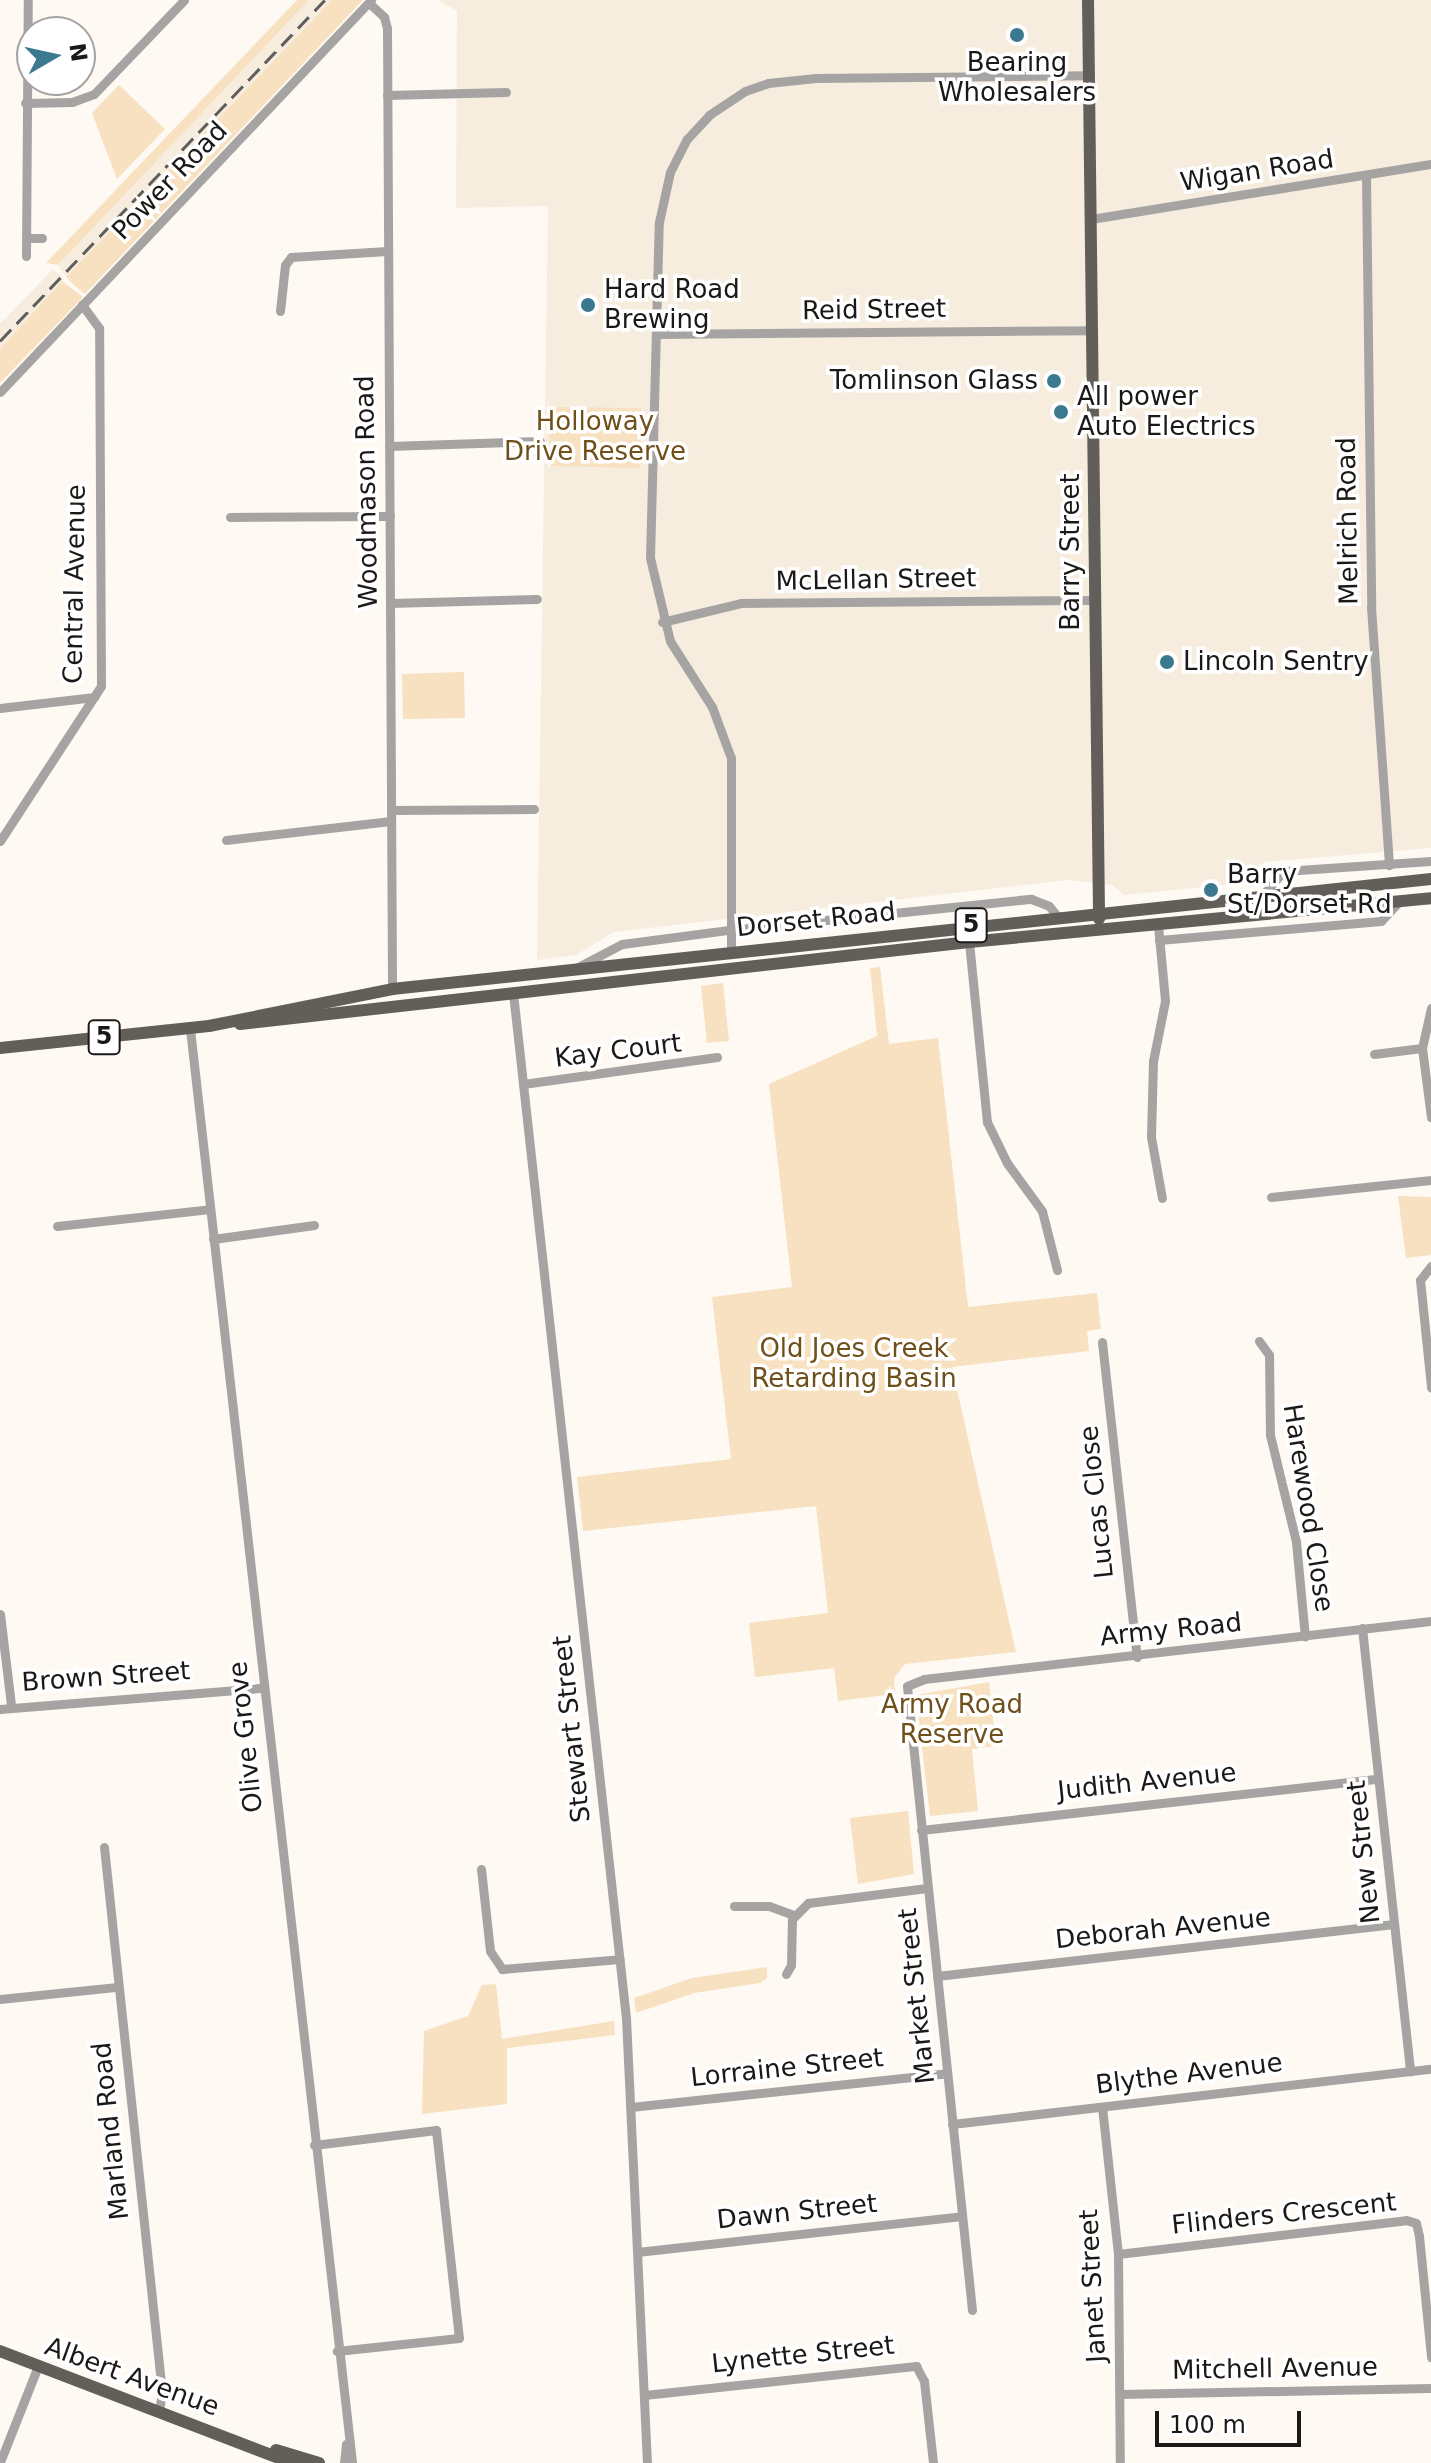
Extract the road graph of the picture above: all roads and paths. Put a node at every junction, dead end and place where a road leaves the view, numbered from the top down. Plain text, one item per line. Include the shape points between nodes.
1 (28, 0) edge
2 (184, 0) edge
3 (1088, 0) edge
4 (370, 1) edge
5 (1089, 75) junction
6 (506, 92) dead end
7 (387, 95) junction
8 (25, 103) junction
9 (1431, 164) edge
10 (1366, 176) junction
11 (1091, 219) junction
12 (27, 238) junction
13 (42, 238) dead end
14 (387, 251) junction
15 (26, 256) dead end
16 (82, 305) junction
17 (280, 311) dead end
18 (1092, 330) junction
19 (657, 334) junction
20 (0, 392) edge
21 (540, 441) dead end
22 (389, 446) junction
23 (390, 516) junction
24 (230, 517) dead end
25 (537, 599) dead end
26 (1093, 600) junction
27 (390, 603) junction
28 (662, 622) junction
29 (94, 697) junction
30 (0, 708) edge
31 (534, 809) dead end
32 (391, 810) junction
33 (391, 821) junction
34 (226, 840) dead end
35 (0, 841) edge
36 (1431, 861) edge
37 (1389, 865) junction
38 (1431, 879) edge
39 (1262, 896) junction
40 (1431, 900) edge
41 (1399, 902) junction
42 (1098, 913) junction
43 (1272, 914) junction
44 (1057, 916) junction
45 (1158, 925) junction
46 (729, 930) junction
47 (1099, 930) junction
48 (1159, 940) junction
49 (969, 942) junction
50 (731, 951) junction
51 (578, 967) junction
52 (511, 975) junction
53 (392, 989) junction
54 (513, 993) junction
55 (393, 1006) junction
56 (1431, 1008) edge
57 (209, 1026) junction
58 (190, 1029) junction
59 (0, 1048) edge
60 (1422, 1048) junction
61 (1374, 1054) dead end
62 (717, 1057) dead end
63 (523, 1084) junction
64 (1431, 1117) edge
65 (1431, 1180) edge
66 (1271, 1197) dead end
67 (1162, 1198) dead end
68 (210, 1209) junction
69 (314, 1225) dead end
70 (57, 1226) dead end
71 (213, 1239) junction
72 (1431, 1266) edge
73 (1057, 1270) dead end
74 (1259, 1341) dead end
75 (1102, 1342) dead end
76 (1431, 1387) edge
77 (0, 1614) edge
78 (1431, 1621) edge
79 (1362, 1628) junction
80 (1305, 1637) junction
81 (1137, 1657) junction
82 (915, 1681) joint
83 (263, 1688) junction
84 (11, 1705) junction
85 (0, 1709) edge
86 (1377, 1779) junction
87 (921, 1830) junction
88 (104, 1847) dead end
89 (481, 1869) dead end
90 (927, 1888) junction
91 (734, 1906) dead end
92 (794, 1915) junction
93 (1394, 1924) junction
94 (620, 1959) junction
95 (786, 1974) dead end
96 (937, 1976) junction
97 (117, 1987) junction
98 (0, 1999) edge
99 (1431, 2069) edge
100 (1410, 2071) junction
101 (947, 2073) junction
102 (631, 2107) junction
103 (1102, 2107) junction
104 (952, 2124) junction
105 (314, 2145) junction
106 (962, 2216) junction
107 (637, 2252) junction
108 (1118, 2254) junction
109 (972, 2310) dead end
110 (0, 2351) edge
111 (337, 2351) junction
112 (1431, 2357) edge
113 (38, 2366) junction
114 (1431, 2388) edge
115 (1120, 2394) junction
116 (644, 2395) junction
117 (159, 2410) junction
118 (347, 2441) junction
119 (248, 2444) junction
120 (0, 2462) edge
121 (292, 2463) edge
122 (319, 2463) edge
123 (344, 2463) edge
124 (352, 2463) edge
125 (647, 2463) edge
126 (933, 2463) edge
127 (1120, 2463) edge

1 - 8 street
2 - 8 street via 94,94 72,102
3 - 5 main road, Barry Street
4 - 7 street, Woodmason Road via 387,28
4 - 16 street, Power Road
5 - 11 main road, Barry Street
5 - 19 street via 790,79 723,103 687,139 664,189
6 - 7 street
7 - 14 street, Woodmason Road
8 - 12 street
9 - 10 street, Wigan Road
10 - 11 street, Wigan Road
10 - 37 street, Melrich Road via 1371,607
11 - 18 main road, Barry Street
12 - 13 street
12 - 15 street
14 - 17 street via 291,257 285,265
14 - 22 street, Woodmason Road
16 - 20 street, Power Road
16 - 29 street, Central Avenue via 99,328 101,686
18 - 19 street, Reid Street
18 - 26 main road, Barry Street
19 - 28 street via 650,558
21 - 22 street
22 - 23 street, Woodmason Road
23 - 24 street
23 - 27 street, Woodmason Road
25 - 27 street
26 - 28 street, McLellan Street via 741,603
26 - 42 main road, Barry Street
27 - 32 street, Woodmason Road
28 - 46 street via 712,707 731,758
29 - 30 street
29 - 35 street, Central Avenue
31 - 32 street
32 - 33 street, Woodmason Road
33 - 34 street
33 - 53 street, Woodmason Road
36 - 37 street
37 - 39 street via 1284,871
38 - 39 main road, Dorset Road / 5
39 - 42 main road, Dorset Road / 5
39 - 43 main road
40 - 41 main road, Dorset Road / 5
41 - 43 main road, Dorset Road / 5
41 - 48 street via 1381,921
42 - 44 main road, Dorset Road / 5
42 - 47 main road, Barry Street
43 - 45 main road, Dorset Road / 5
44 - 46 street via 1031,899
44 - 50 main road, Dorset Road / 5
45 - 47 main road, Dorset Road / 5
45 - 48 street
46 - 50 street
46 - 51 street via 622,944
47 - 49 main road, Dorset Road / 5
48 - 67 street via 1165,1001 1153,1061 1151,1137
49 - 54 main road, Dorset Road / 5
49 - 73 street via 987,1122 1007,1163 1042,1211
50 - 51 main road, Dorset Road / 5
51 - 52 main road, Dorset Road / 5
52 - 53 main road, Dorset Road / 5
52 - 54 main road
53 - 55 main road
53 - 57 main road, Dorset Road / 5
54 - 55 main road, Dorset Road / 5
54 - 63 street, Stewart Street
55 - 57 main road, Dorset Road / 5
56 - 60 street
57 - 58 main road, Dorset Road / 5
58 - 59 main road, Dorset Road / 5
58 - 68 street, Olive Grove
60 - 61 street
60 - 64 street
62 - 63 street, Kay Court
63 - 94 street, Stewart Street
65 - 66 street
68 - 70 street
68 - 71 street, Olive Grove
69 - 71 street
71 - 83 street, Olive Grove
72 - 76 street via 1420,1280
74 - 80 street, Harewood Close via 1269,1355 1270,1435 1296,1542
75 - 81 street, Lucas Close
77 - 84 street
78 - 79 street, Army Road
79 - 80 street, Army Road
79 - 86 street, New Street
80 - 81 street, Army Road
81 - 82 street, Army Road
82 - 87 street, Market Street via 905,1694
83 - 84 street, Brown Street
83 - 105 street, Olive Grove
84 - 85 street, Brown Street
86 - 87 street, Judith Avenue
86 - 93 street, New Street
87 - 90 street, Market Street
88 - 97 street, Marland Road
89 - 94 street via 490,1951 502,1969
90 - 92 street via 817,1900
90 - 96 street, Market Street
91 - 92 street via 769,1906
92 - 95 street
93 - 96 street, Deborah Avenue
93 - 100 street, New Street
94 - 102 street, Stewart Street
96 - 101 street, Market Street
97 - 98 street
97 - 117 street, Marland Road via 162,2392
99 - 100 street, Blythe Avenue
100 - 103 street, Blythe Avenue
101 - 102 street, Lorraine Street
101 - 104 street, Market Street
102 - 107 street, Stewart Street
103 - 104 street, Blythe Avenue
103 - 108 street, Janet Street
104 - 106 street, Market Street
105 - 111 street, Olive Grove
105 - 111 street via 436,2130 456,2309 459,2338
106 - 107 street, Dawn Street
106 - 109 street, Market Street
107 - 116 street, Stewart Street
108 - 112 street, Flinders Crescent via 1406,2220 1416,2223
108 - 115 street, Janet Street
110 - 113 main road, Albert Avenue
111 - 118 street, Olive Grove
113 - 117 main road, Albert Avenue
113 - 120 street
114 - 115 street, Mitchell Avenue
115 - 127 street, Janet Street
116 - 125 street, Stewart Street
116 - 126 street, Lynette Street via 916,2366 924,2381
117 - 119 main road, Albert Avenue
118 - 123 street, Olive Grove
118 - 124 street, Olive Grove
119 - 121 main road, Albert Avenue
119 - 122 main road, Albert Avenue

